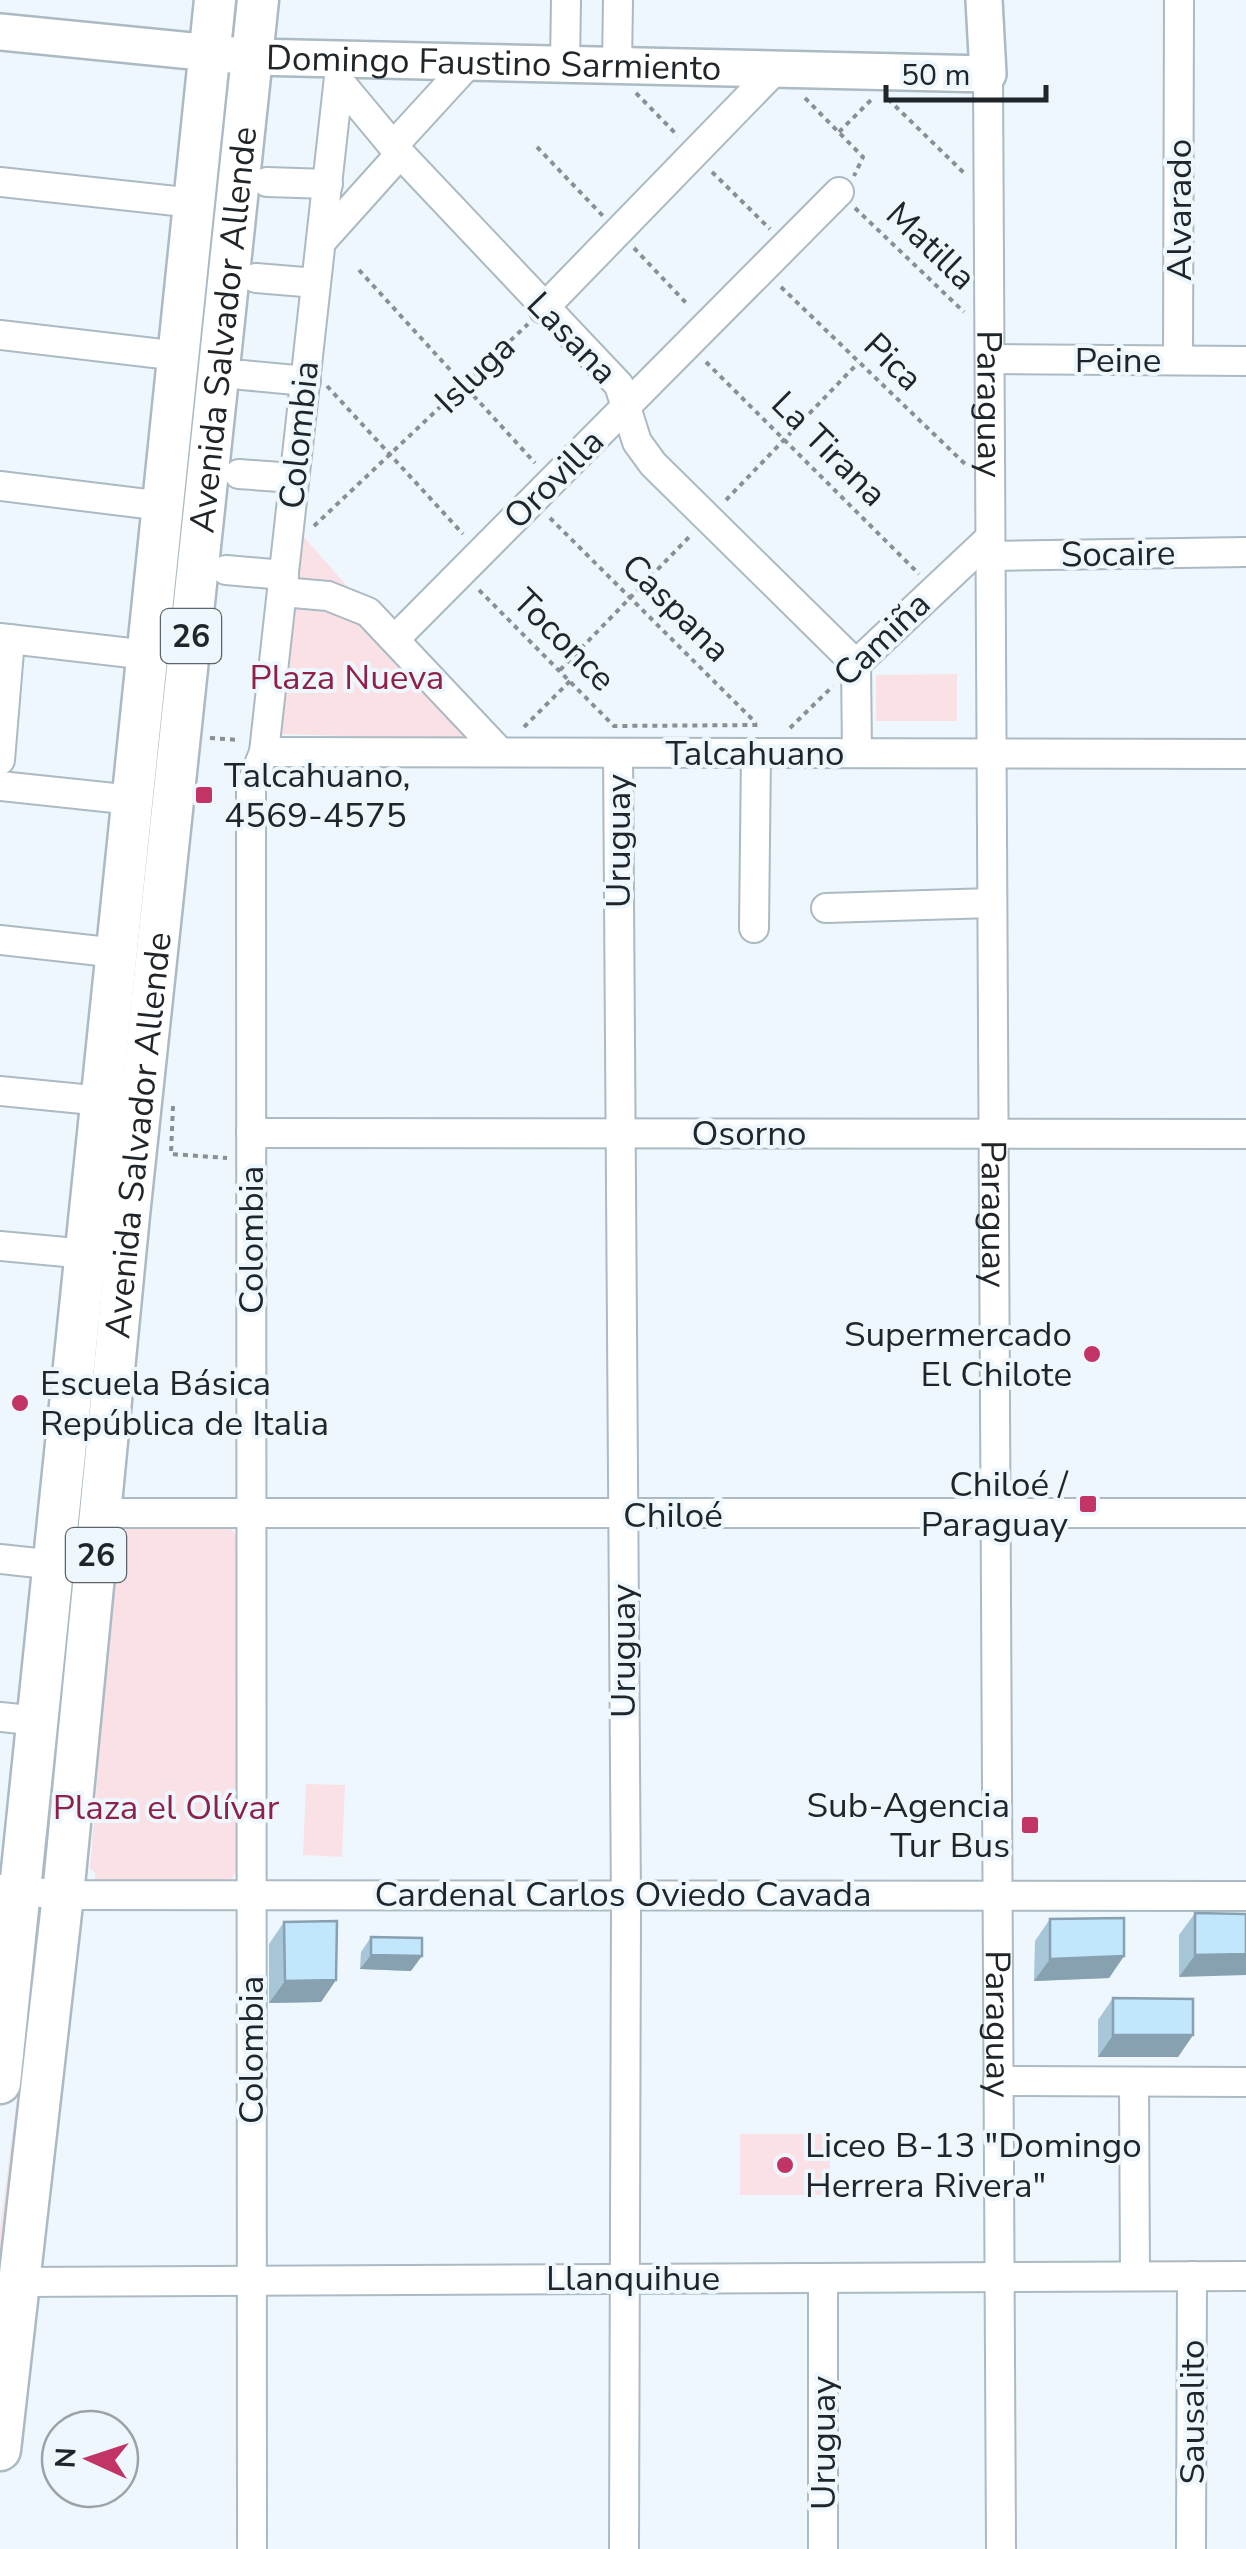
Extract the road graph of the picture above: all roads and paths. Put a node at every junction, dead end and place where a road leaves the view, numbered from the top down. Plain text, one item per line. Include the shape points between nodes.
1 (215, 0) edge
2 (258, 0) edge
3 (566, 0) edge
4 (618, 0) edge
5 (984, 0) edge
6 (1179, 0) edge
7 (0, 32) edge
8 (210, 52) junction
9 (252, 57) junction
10 (470, 62) junction
11 (564, 64) junction
12 (617, 66) junction
13 (776, 69) junction
14 (340, 70) junction
15 (988, 74) junction
16 (839, 132) junction
17 (397, 150) junction
18 (864, 162) dead end
19 (0, 182) edge
20 (267, 182) dead end
21 (328, 184) junction
22 (839, 192) joint
23 (988, 196) junction
24 (194, 203) junction
25 (321, 242) junction
26 (360, 270) dead end
27 (763, 270) junction
28 (256, 278) dead end
29 (316, 283) junction
30 (543, 309) junction
31 (0, 334) edge
32 (688, 345) junction
33 (990, 348) junction
34 (179, 356) junction
35 (1178, 360) junction
36 (1246, 361) edge
37 (242, 375) dead end
38 (313, 380) junction
39 (464, 384) junction
40 (628, 406) junction
41 (389, 456) junction
42 (238, 474) dead end
43 (294, 478) junction
44 (0, 486) edge
45 (990, 488) junction
46 (542, 491) junction
47 (164, 506) junction
48 (289, 526) junction
49 (990, 547) junction
50 (1246, 552) edge
51 (471, 562) junction
52 (226, 570) dead end
53 (283, 584) junction
54 (934, 588) junction
55 (396, 638) junction
56 (5, 639) edge
57 (148, 655) junction
58 (856, 664) junction
59 (570, 681) junction
60 (180, 736) junction
61 (767, 743) junction
62 (265, 747) junction
63 (500, 752) junction
64 (618, 752) junction
65 (856, 754) junction
66 (992, 754) junction
67 (1246, 754) edge
68 (0, 760) edge
69 (0, 786) edge
70 (134, 800) junction
71 (992, 904) junction
72 (826, 908) dead end
73 (754, 928) dead end
74 (0, 940) edge
75 (118, 953) junction
76 (0, 1091) edge
77 (122, 1103) junction
78 (620, 1133) junction
79 (994, 1134) junction
80 (1246, 1134) edge
81 (251, 1146) junction
82 (0, 1246) edge
83 (87, 1254) junction
84 (100, 1512) junction
85 (995, 1512) junction
86 (251, 1514) junction
87 (1246, 1514) edge
88 (622, 1516) junction
89 (0, 1559) edge
90 (56, 1564) junction
91 (0, 1717) edge
92 (40, 1720) junction
93 (11, 1889) edge
94 (997, 1893) junction
95 (63, 1895) junction
96 (251, 1895) junction
97 (626, 1895) junction
98 (1246, 1896) edge
99 (3, 2035) edge
100 (998, 2081) junction
101 (1134, 2082) junction
102 (1246, 2082) edge
103 (0, 2083) edge
104 (1136, 2276) junction
105 (1192, 2276) junction
106 (1246, 2276) edge
107 (999, 2277) junction
108 (624, 2278) junction
109 (823, 2278) junction
110 (251, 2280) junction
111 (19, 2282) junction
112 (0, 2450) edge
113 (252, 2549) edge
114 (624, 2549) edge
115 (822, 2549) edge
116 (1000, 2549) edge
117 (1192, 2549) edge

1 - 8 highway, Avenida Salvador Allende / 26
2 - 9 highway, Avenida Salvador Allende / 26
3 - 11 street
4 - 12 street
5 - 15 main road, Paraguay
6 - 35 street, Alvarado
7 - 8 main road, Domingo Faustino Sarmiento
8 - 9 main road, Domingo Faustino Sarmiento
8 - 24 highway, Avenida Salvador Allende / 26
9 - 14 main road, Domingo Faustino Sarmiento
9 - 60 highway, Avenida Salvador Allende / 26
10 - 11 main road, Domingo Faustino Sarmiento
10 - 14 main road, Domingo Faustino Sarmiento
10 - 17 street
11 - 12 main road, Domingo Faustino Sarmiento
12 - 13 main road, Domingo Faustino Sarmiento
13 - 15 main road, Domingo Faustino Sarmiento
13 - 16 path
13 - 30 street, Isluga
14 - 17 street, Lasana
14 - 21 street, Colombia
15 - 23 street, Paraguay
16 - 18 path
16 - 23 path via 880,91
17 - 25 street
17 - 30 street, Lasana
19 - 24 street
20 - 21 street
21 - 25 street, Colombia
22 - 27 street, Orovilla
22 - 33 path, Matilla
23 - 33 street, Paraguay
24 - 34 highway, Avenida Salvador Allende / 26
25 - 29 street, Colombia
26 - 39 path, Caspana
27 - 32 street, Orovilla
27 - 45 path, Pica
28 - 29 street
29 - 38 street, Colombia
30 - 39 path, Isluga
30 - 40 street, Lasana via 610,374
31 - 34 street
32 - 40 street, Orovilla
32 - 54 path, La Tirana
33 - 35 street, Peine
33 - 45 street, Paraguay
34 - 47 highway, Avenida Salvador Allende / 26
35 - 36 street, Peine
37 - 38 street
38 - 41 path, Toconce
38 - 43 street, Colombia
39 - 41 path, Isluga
39 - 46 path, Caspana
40 - 46 street, Orovilla
40 - 58 street, Lasana via 637,442 653,464
41 - 48 path, Isluga via 320,525
41 - 51 path, Toconce
42 - 43 street
43 - 48 street, Colombia
44 - 47 street
45 - 49 street, Paraguay
46 - 51 street, Orovilla
46 - 61 path, Caspana
47 - 57 highway, Avenida Salvador Allende / 26
48 - 53 street, Colombia
49 - 50 street, Socaire
49 - 54 street, Camiña
49 - 66 street, Paraguay
51 - 55 street, Orovilla
51 - 59 path, Toconce
52 - 53 street
53 - 55 street via 356,604
53 - 62 street, Colombia
54 - 58 street, Camiña
55 - 63 street
56 - 57 street
56 - 68 street
57 - 70 highway, Avenida Salvador Allende / 26
58 - 61 path, Camiña
58 - 65 street
59 - 61 path, Toconce via 614,726
59 - 63 path
60 - 62 path
60 - 77 highway, Avenida Salvador Allende / 26
61 - 64 street, Talcahuano
61 - 65 street, Talcahuano
61 - 73 street
62 - 63 street, Talcahuano
62 - 81 street, Colombia via 251,785
63 - 64 street, Talcahuano
64 - 78 street, Uruguay
65 - 66 street, Talcahuano
66 - 67 street, Talcahuano
66 - 71 street, Paraguay
69 - 70 street
70 - 75 highway, Avenida Salvador Allende / 26
71 - 72 street
71 - 79 street, Paraguay
74 - 75 street
75 - 77 highway, Avenida Salvador Allende / 26
76 - 77 street
77 - 81 path via 175,1106 172,1154
77 - 83 highway, Avenida Salvador Allende / 26
77 - 84 highway, Avenida Salvador Allende / 26
78 - 79 street, Osorno
78 - 81 street, Osorno
78 - 88 street, Uruguay
79 - 80 street, Osorno
79 - 85 street, Paraguay
81 - 86 street, Colombia
82 - 83 street
83 - 90 highway, Avenida Salvador Allende / 26
84 - 86 street, Chiloé
84 - 95 highway, Avenida Salvador Allende / 26
85 - 87 street, Chiloé
85 - 88 street, Chiloé
85 - 94 street, Paraguay
86 - 88 street, Chiloé
86 - 96 street, Colombia
88 - 97 street, Uruguay
89 - 90 street
90 - 92 highway, Avenida Salvador Allende / 26
91 - 92 street
92 - 93 highway, Avenida Salvador Allende / 26
93 - 95 street, Cardenal Carlos Oviedo Cavada
93 - 99 highway, Avenida Salvador Allende / 26
94 - 97 street, Cardenal Carlos Oviedo Cavada
94 - 98 street, Cardenal Carlos Oviedo Cavada
94 - 100 street, Paraguay
95 - 96 street, Cardenal Carlos Oviedo Cavada
95 - 111 highway, Avenida Salvador Allende / 26
96 - 97 street, Cardenal Carlos Oviedo Cavada
96 - 110 street, Colombia
97 - 108 street, Uruguay
99 - 103 highway, Avenida Salvador Allende / 26
100 - 101 street
100 - 107 street, Paraguay
101 - 102 street
101 - 104 street
104 - 105 street, Llanquihue
104 - 107 street, Llanquihue
105 - 106 street, Llanquihue
105 - 117 street, Sausalito
107 - 109 street, Llanquihue
107 - 116 street, Paraguay
108 - 109 street, Llanquihue
108 - 110 street, Llanquihue
108 - 114 street, Uruguay
109 - 115 street, Uruguay
110 - 111 street, Llanquihue
110 - 113 street, Colombia
111 - 112 highway, Avenida Salvador Allende / 26

